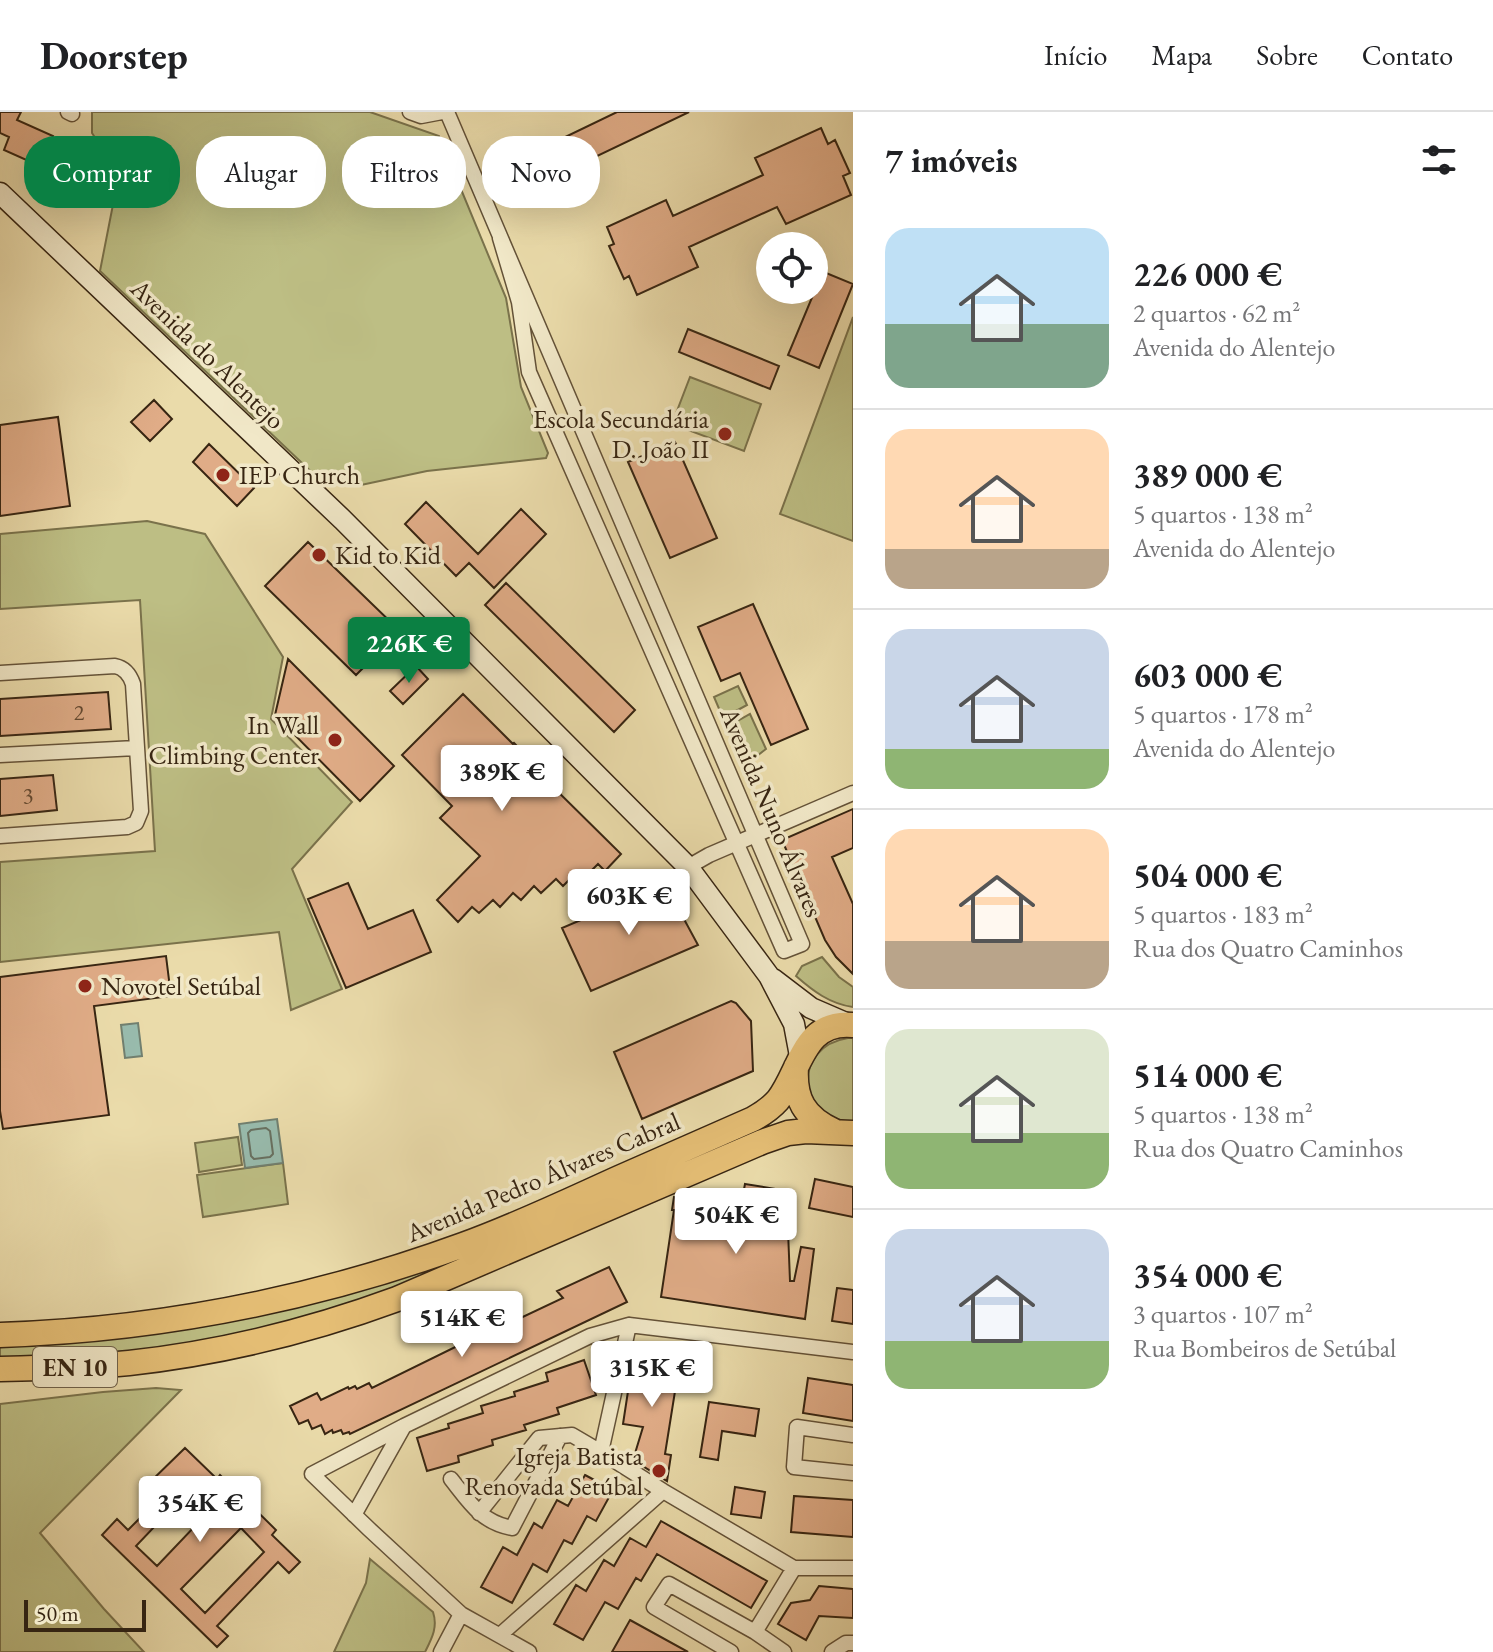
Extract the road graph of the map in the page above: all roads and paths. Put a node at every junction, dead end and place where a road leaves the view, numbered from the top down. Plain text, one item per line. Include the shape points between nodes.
1 (410, 112) edge
2 (444, 112) edge
3 (0, 193) edge
4 (500, 238) junction
5 (555, 365) junction
6 (529, 372) junction
7 (0, 673) edge
8 (136, 748) junction
9 (0, 755) edge
10 (853, 793) edge
11 (755, 835) junction
12 (0, 836) edge
13 (736, 843) junction
14 (688, 867) junction
15 (769, 976) junction
16 (851, 1025) edge
17 (798, 1062) junction
18 (847, 1134) edge
19 (216, 1312) junction
20 (0, 1318) edge
21 (629, 1325) junction
22 (0, 1335) edge
23 (853, 1352) edge
24 (150, 1360) junction
25 (0, 1369) edge
26 (0, 1385) edge
27 (404, 1426) junction
28 (853, 1435) edge
29 (560, 1436) junction
30 (601, 1452) junction
31 (853, 1473) edge
32 (451, 1479) dead end
33 (663, 1491) junction
34 (479, 1513) junction
35 (354, 1515) junction
36 (794, 1568) junction
37 (853, 1568) edge
38 (461, 1614) junction
39 (755, 1632) junction
40 (500, 1635) junction
41 (853, 1643) edge
42 (441, 1652) edge
43 (529, 1652) edge
44 (731, 1652) edge
45 (784, 1652) edge
46 (832, 1652) edge

1 - 2 street, Avenida Nuno Álvares
2 - 4 street, Avenida Nuno Álvares
3 - 14 main road, Avenida do Alentejo via 343,520
4 - 5 street, Avenida Nuno Álvares
4 - 6 street, Avenida Nuno Álvares via 519,302
5 - 6 street via 538,359
5 - 11 street, Avenida Nuno Álvares
6 - 13 street, Avenida Nuno Álvares
7 - 8 street via 121,668 133,684
8 - 9 street
8 - 12 street via 141,811 134,825
10 - 11 street
11 - 13 street
11 - 13 street, Avenida Nuno Álvares via 802,944 784,951
13 - 14 street
14 - 15 main road, Avenida do Alentejo
15 - 16 main road, Avenida do Alentejo via 811,1008
15 - 17 main road, Avenida do Alentejo via 794,1024
16 - 17 main road, Avenida Pedro Álvares Cabral via 819,1033
17 - 18 main road, Avenida Pedro Álvares Cabral via 795,1083 807,1113 819,1124
17 - 19 main road, Avenida Pedro Álvares Cabral / EN 10 via 778,1100 753,1119 500,1231 371,1275
18 - 24 main road, Avenida Pedro Álvares Cabral / EN 10 via 806,1131 762,1142 344,1318 241,1345
19 - 20 main road
19 - 22 main road, Avenida Pedro Álvares Cabral / EN 10 via 112,1328
21 - 23 street
21 - 27 street via 590,1336
21 - 30 street
24 - 25 main road, Avenida Pedro Álvares Cabral / EN 10
24 - 26 main road
27 - 35 street
27 - 35 street via 312,1474
28 - 31 street via 797,1427 794,1467
29 - 30 street via 572,1435
29 - 34 street via 539,1438
29 - 34 street via 512,1528 495,1525
30 - 33 street
32 - 34 street
33 - 36 street
33 - 40 street
35 - 38 street
36 - 37 street
36 - 39 street
38 - 40 street
38 - 42 street
39 - 44 street via 669,1584 654,1607
39 - 45 street
40 - 43 street
41 - 46 street

